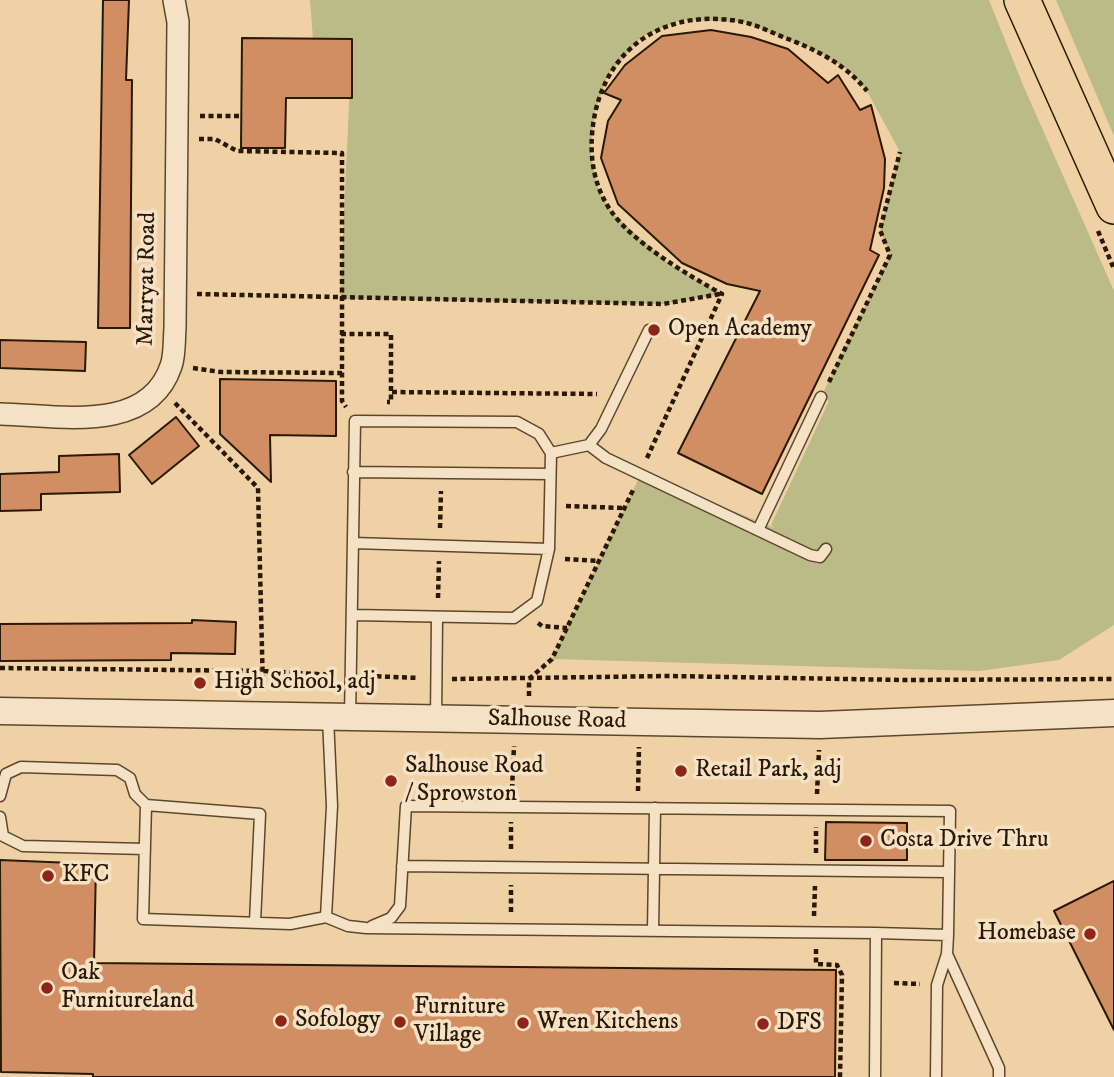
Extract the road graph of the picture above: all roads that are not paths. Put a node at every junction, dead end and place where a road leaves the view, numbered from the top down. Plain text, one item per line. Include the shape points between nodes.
1 (174, 0) edge
2 (1022, 0) edge
3 (1114, 206) edge
4 (649, 330) dead end
5 (821, 397) road end
6 (0, 414) edge
7 (589, 445) junction
8 (551, 453) junction
9 (353, 472) junction
10 (550, 474) junction
11 (758, 530) junction
12 (353, 542) junction
13 (826, 549) dead end
14 (548, 554) junction
15 (354, 615) junction
16 (437, 618) junction
17 (0, 711) edge
18 (1114, 713) edge
19 (339, 718) junction
20 (436, 719) junction
21 (0, 796) edge
22 (146, 805) junction
23 (655, 808) junction
24 (0, 817) edge
25 (145, 849) junction
26 (402, 866) junction
27 (654, 869) junction
28 (949, 872) junction
29 (326, 917) junction
30 (255, 922) junction
31 (366, 928) junction
32 (653, 931) junction
33 (876, 933) junction
34 (948, 935) junction
35 (947, 954) junction
36 (875, 1077) edge
37 (936, 1077) edge
38 (999, 1077) edge

1 - 6 street, Marryat Road via 178,22 172,365 143,404 120,415
2 - 3 highway
4 - 7 lane
5 - 11 lane
7 - 8 lane
7 - 11 lane via 606,458
8 - 9 lane via 539,434 517,422 355,421
8 - 10 lane
9 - 10 lane
9 - 12 lane
10 - 14 lane
11 - 13 lane via 810,555 820,557
12 - 14 lane
12 - 15 lane
14 - 16 lane via 537,601 514,618
15 - 16 lane
15 - 19 lane via 351,675
16 - 20 lane
17 - 19 street, Salhouse Road
18 - 20 street, Salhouse Road via 820,724
19 - 20 street, Salhouse Road
19 - 29 lane
21 - 22 lane via 6,775 21,767 117,770 130,778 135,794
22 - 25 lane
22 - 30 lane via 260,814
23 - 26 lane via 406,806
23 - 27 lane
23 - 28 lane via 950,811
24 - 25 lane via 3,836 23,846
25 - 30 lane via 143,919
26 - 27 lane
26 - 31 lane via 396,913
27 - 28 lane
27 - 32 lane
28 - 34 lane
29 - 30 lane via 290,924
29 - 31 lane
31 - 32 lane
32 - 33 lane
33 - 34 lane
33 - 36 lane
34 - 35 lane
35 - 37 lane via 937,985
35 - 38 lane via 999,1068

